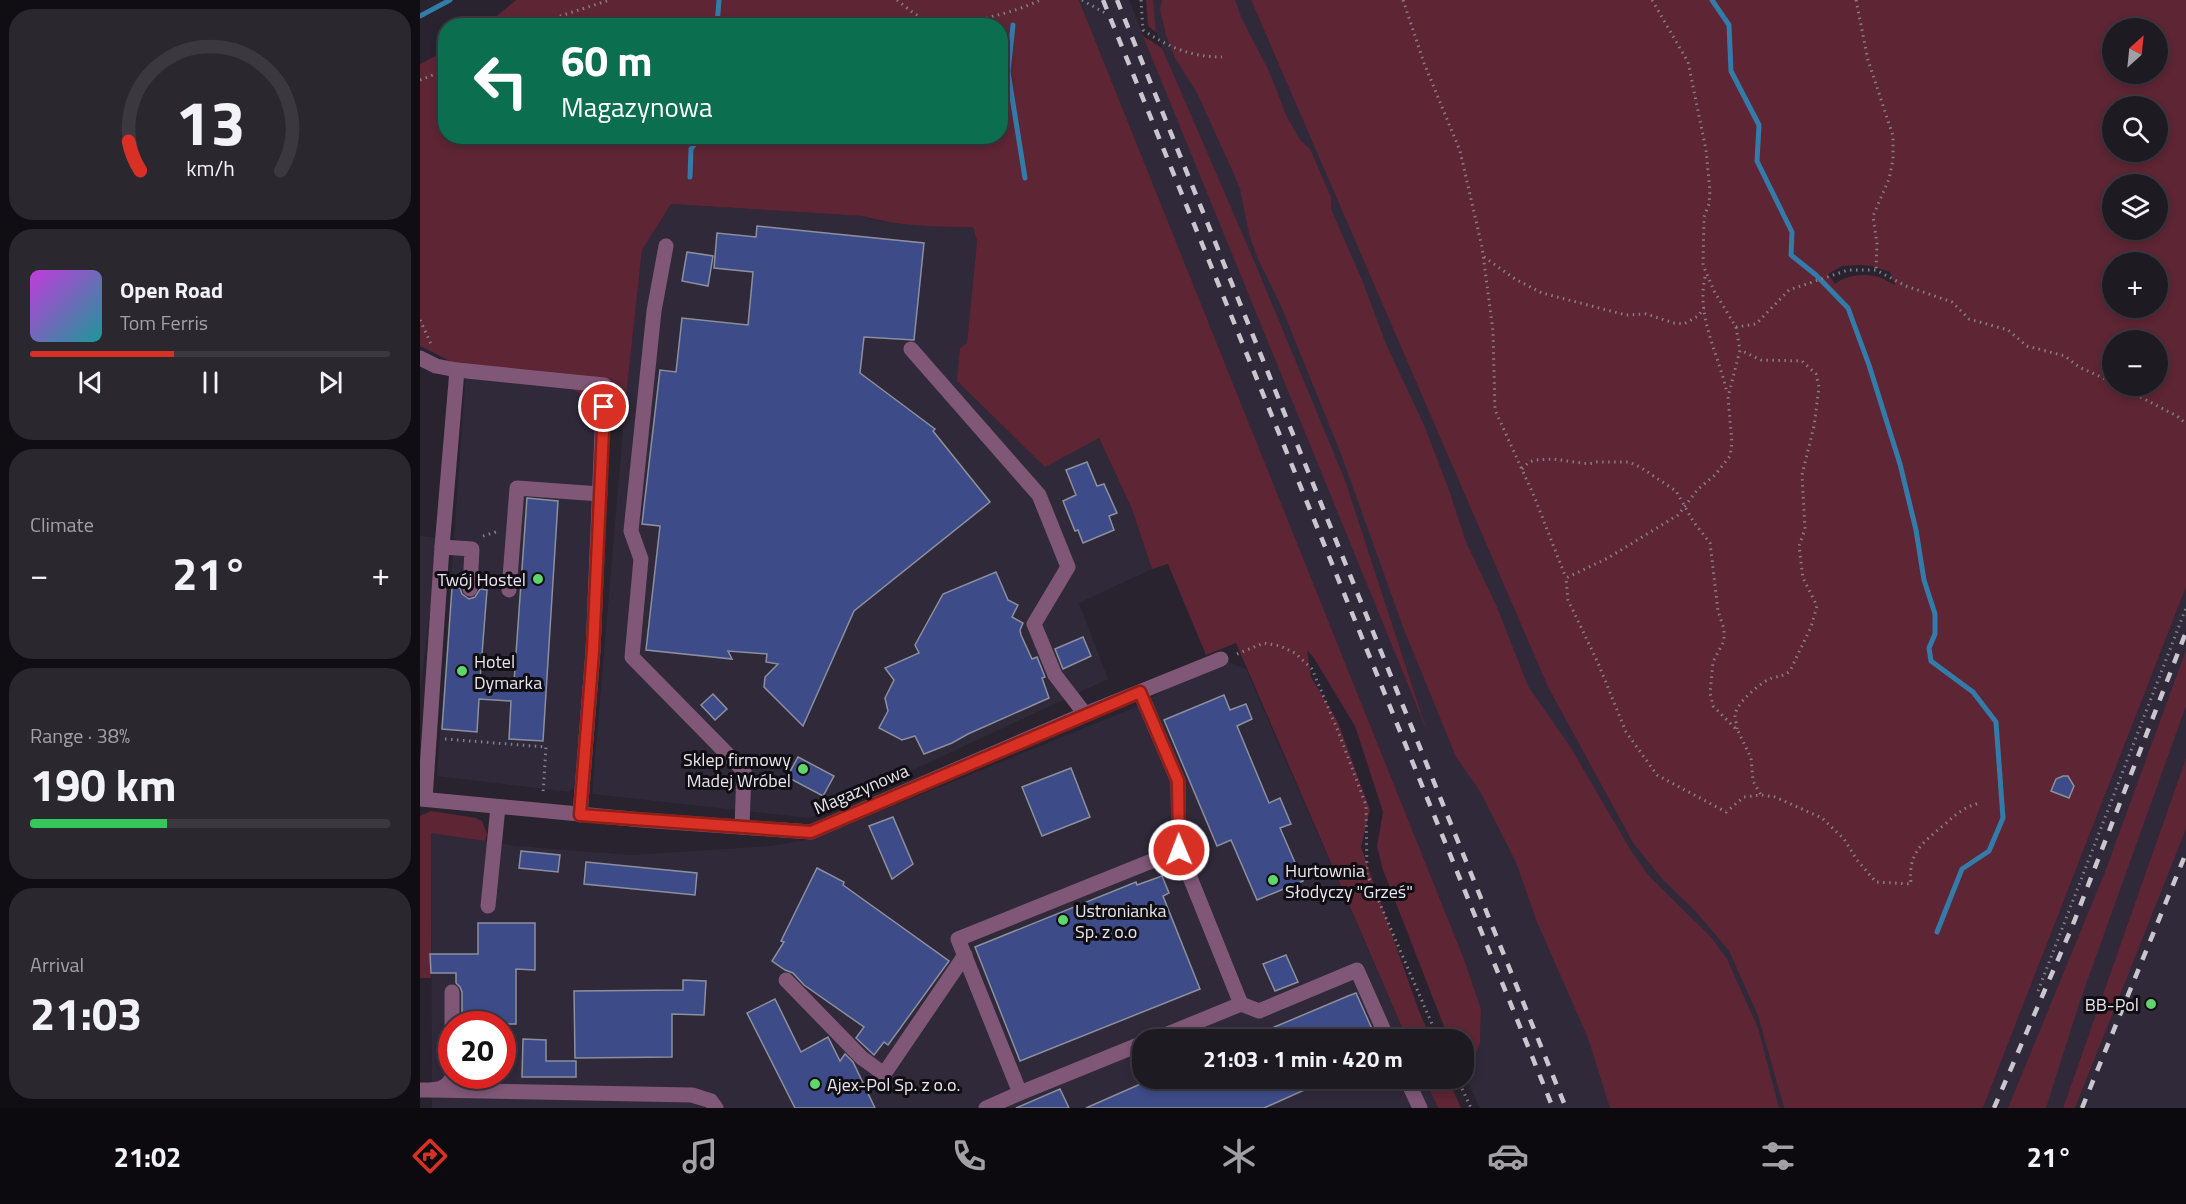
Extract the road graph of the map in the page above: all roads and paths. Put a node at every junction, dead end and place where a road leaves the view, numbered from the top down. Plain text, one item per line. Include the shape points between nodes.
1 (610, 0) edge
2 (897, 0) edge
3 (1040, 0) edge
4 (1082, 0) edge
5 (1141, 0) edge
6 (1403, 0) edge
7 (1652, 0) edge
8 (1856, 0) edge
9 (1105, 13) dead end
10 (556, 18) edge
11 (924, 18) edge
12 (984, 18) edge
13 (1222, 57) dead end
14 (438, 73) edge
15 (420, 80) edge
16 (666, 246) dead end
17 (1484, 257) junction
18 (1876, 270) junction
19 (1706, 275) junction
20 (1704, 308) junction
21 (1736, 327) junction
22 (910, 349) dead end
23 (1740, 350) junction
24 (420, 358) edge
25 (457, 370) junction
26 (2102, 377) edge
27 (2138, 396) edge
28 (1728, 397) junction
29 (2186, 424) edge
30 (1522, 469) junction
31 (600, 494) junction
32 (1684, 507) junction
33 (514, 528) junction
34 (442, 547) junction
35 (472, 549) junction
36 (1566, 578) junction
37 (470, 589) dead end
38 (509, 590) dead end
39 (2186, 608) edge
40 (1221, 660) joint
41 (1140, 692) junction
42 (1085, 714) junction
43 (1738, 731) junction
44 (430, 738) junction
45 (1761, 795) junction
46 (542, 797) dead end
47 (423, 799) edge
48 (1980, 803) dead end
49 (498, 807) junction
50 (580, 815) junction
51 (742, 827) junction
52 (1179, 850) junction
53 (488, 906) dead end
54 (964, 955) junction
55 (786, 980) dead end
56 (2038, 991) dead end
57 (452, 992) dead end
58 (1241, 1004) junction
59 (452, 1011) edge
60 (1180, 1029) edge
61 (1383, 1029) edge
62 (1434, 1029) edge
63 (1132, 1047) edge
64 (1411, 1089) edge
65 (1462, 1089) edge
66 (426, 1090) edge
67 (1020, 1093) junction
68 (717, 1108) edge
69 (986, 1108) edge
70 (1420, 1108) edge
71 (1471, 1108) edge

1 - 10 path
2 - 11 path
3 - 12 path
4 - 9 path
5 - 13 path via 1143,30 1164,44 1193,54
6 - 17 path via 1460,152
7 - 19 path via 1688,62 1710,191 1703,237 1702,265
8 - 18 path via 1868,60 1893,136 1889,179 1873,216
14 - 15 path
16 - 51 lane via 654,311 631,531 641,559 632,657 744,771
17 - 20 path via 1542,293 1626,315 1646,314 1684,324
17 - 30 path via 1493,331 1495,410
18 - 21 path via 1848,270 1789,290 1756,324
18 - 26 path via 1906,286 1952,302 1969,319 2008,330 2027,346 2065,356
19 - 20 path
19 - 21 path
20 - 28 path
21 - 23 path
22 - 42 lane via 1039,495 1068,567 1034,624 1055,675
23 - 28 path
23 - 43 path via 1761,360 1802,361 1816,374 1820,394 1802,475 1805,529 1799,546 1803,578 1817,606 1815,617 1790,671 1766,681 1738,707
24 - 25 lane
25 - 31 lane via 604,385
25 - 34 lane
27 - 29 path
28 - 32 path via 1730,456
30 - 32 path via 1535,460 1629,462 1670,485
30 - 36 path
31 - 33 lane via 517,488
31 - 50 lane
32 - 36 path via 1678,515 1608,558
32 - 43 path via 1710,543 1718,611 1724,629 1724,641 1713,662 1713,706
33 - 35 path via 482,537
33 - 38 lane
34 - 35 lane
34 - 44 lane
35 - 37 lane
36 - 45 path via 1568,600 1626,732 1657,775 1726,812 1744,797
39 - 56 path
40 - 41 lane, Magazynowa
40 - 62 path via 1264,644 1295,653 1312,669 1366,805 1367,873
41 - 42 lane, Magazynowa
41 - 52 lane via 1178,781
42 - 51 lane, Magazynowa via 811,832
43 - 45 path via 1751,758 1753,781
44 - 46 path via 546,747
44 - 47 lane
45 - 48 path via 1775,797 1822,818 1844,839 1876,882 1911,884 1910,868 1919,846 1957,812
47 - 49 lane, Magazynowa
49 - 50 lane, Magazynowa
49 - 53 lane
50 - 51 lane, Magazynowa
52 - 54 lane via 958,939
52 - 58 lane
54 - 55 lane via 884,1074 862,1058
54 - 67 lane
57 - 59 lane
58 - 60 lane
58 - 61 lane via 1259,1011 1357,970
63 - 67 lane
64 - 70 lane
65 - 71 path
66 - 68 lane via 693,1095 711,1101
67 - 69 lane

